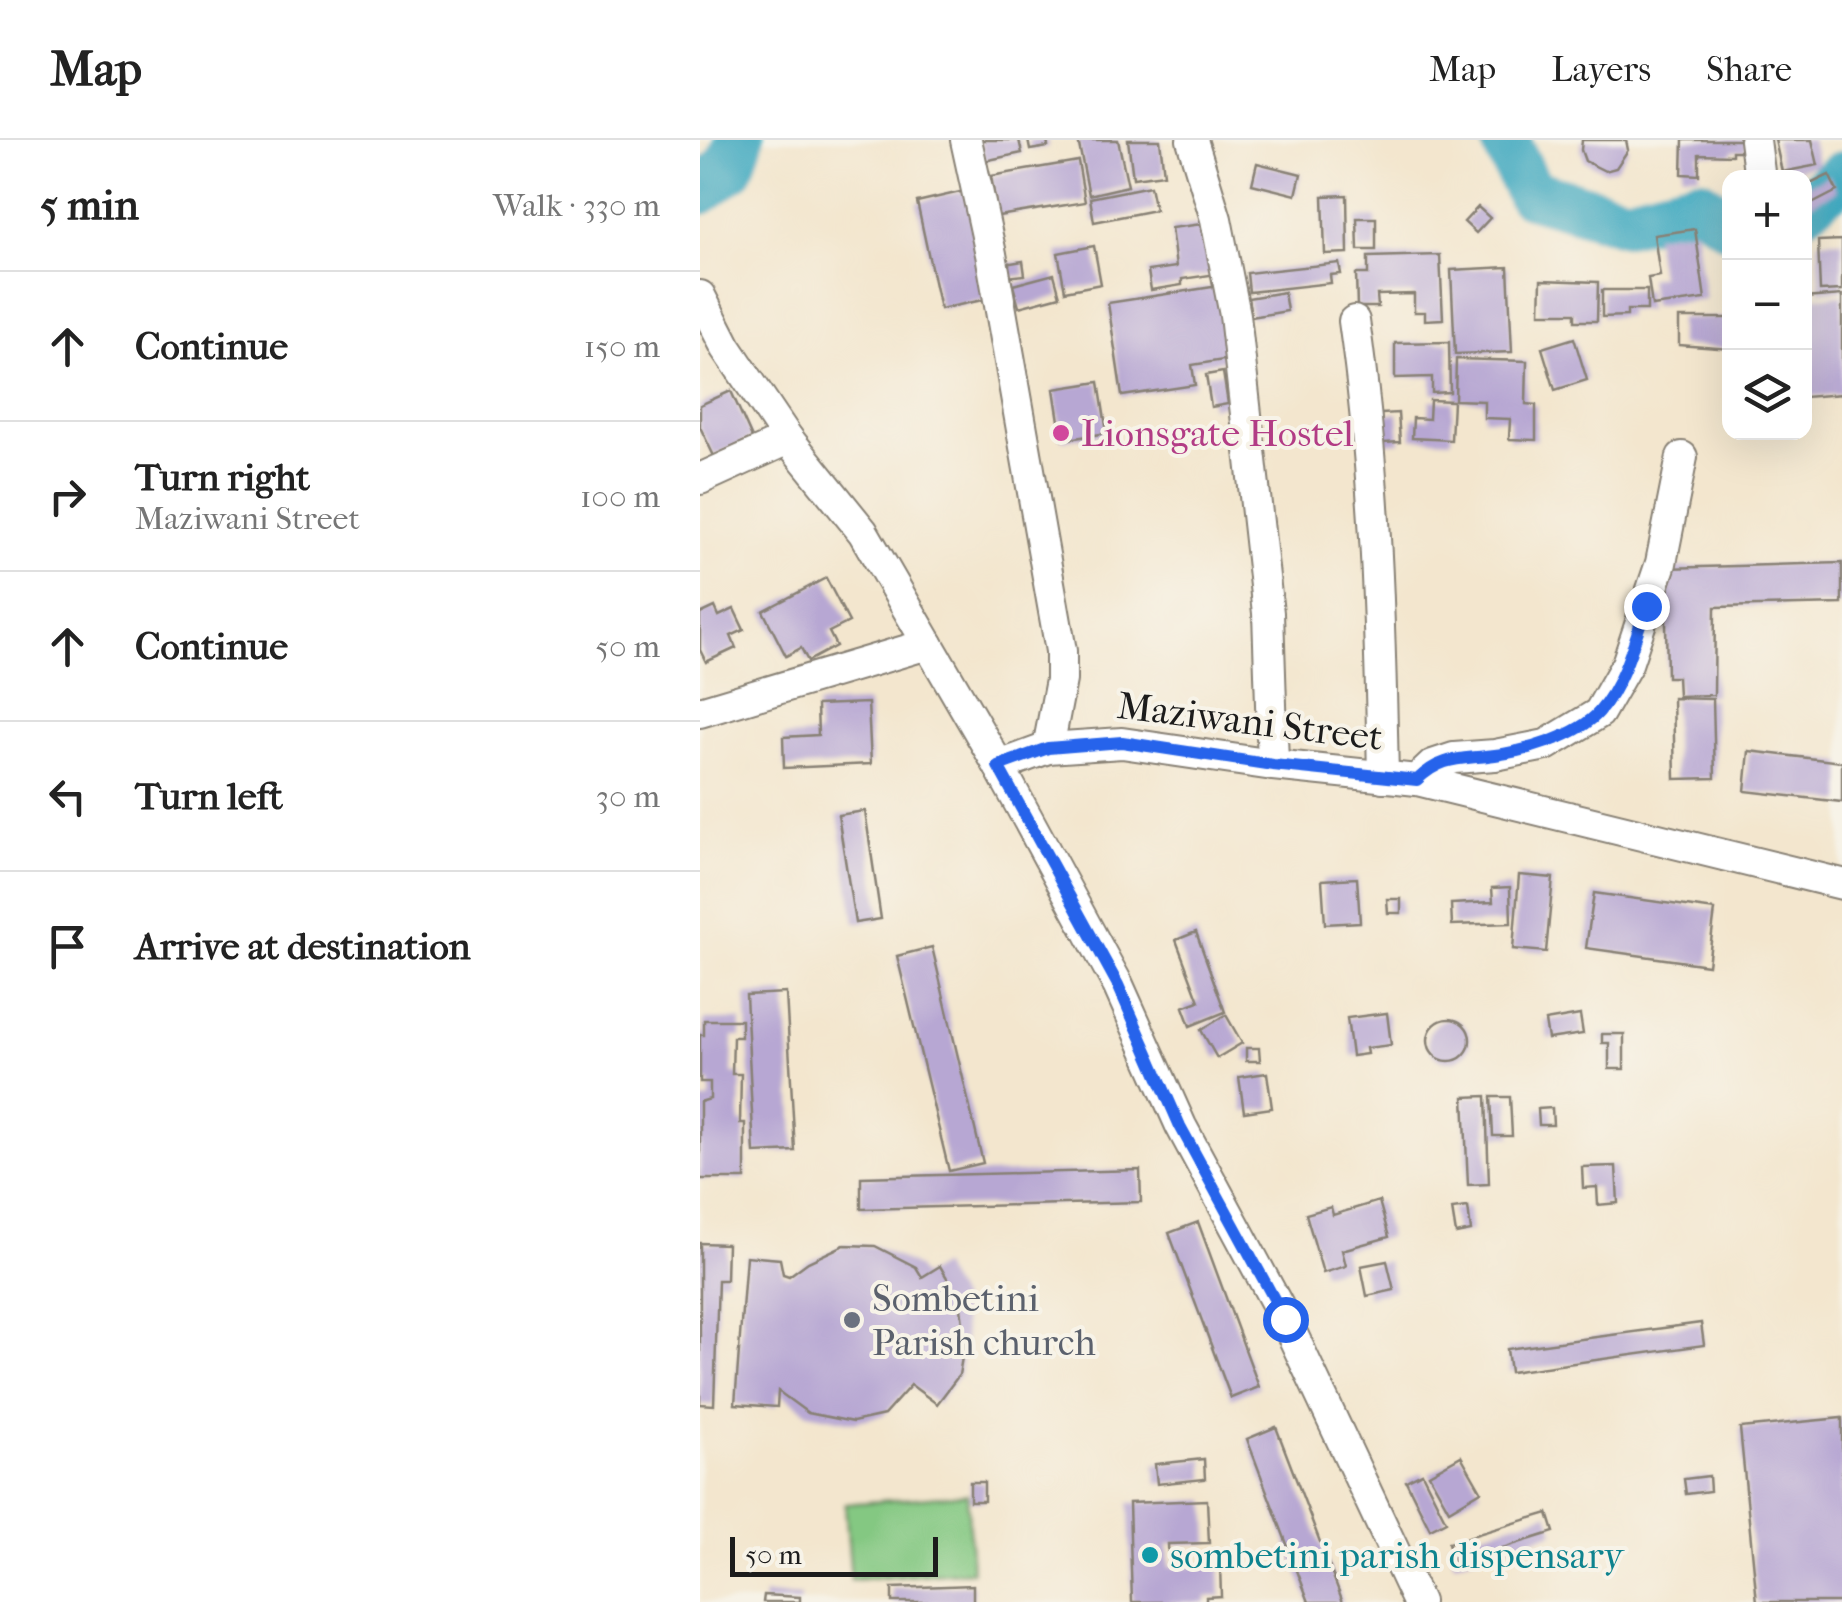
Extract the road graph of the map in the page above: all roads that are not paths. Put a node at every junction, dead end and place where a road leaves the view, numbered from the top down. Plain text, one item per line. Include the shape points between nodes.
1 (966, 140) edge
2 (1192, 140) edge
3 (1755, 140) edge
4 (1759, 170) edge
5 (700, 296) edge
6 (1354, 321) dead end
7 (788, 439) junction
8 (1682, 458) dead end
9 (700, 478) edge
10 (928, 644) junction
11 (700, 712) edge
12 (1048, 748) junction
13 (1273, 765) junction
14 (998, 766) junction
15 (1383, 778) junction
16 (1417, 780) junction
17 (1842, 884) edge
18 (1418, 1602) edge

1 - 12 street via 1061,651
2 - 13 street via 1236,316 1268,613
3 - 4 street
5 - 7 street
6 - 15 street via 1378,580
7 - 9 street
7 - 10 street via 864,532
8 - 16 street via 1661,564 1626,664 1599,713 1546,745 1454,758 1432,765
10 - 11 street
10 - 14 street
12 - 13 street, Maziwani Street via 1122,742
12 - 14 street, Maziwani Street
13 - 15 street, Maziwani Street
14 - 18 street via 1118,985 1180,1126 1285,1319
15 - 16 street, Maziwani Street
16 - 17 street, Maziwani Street

